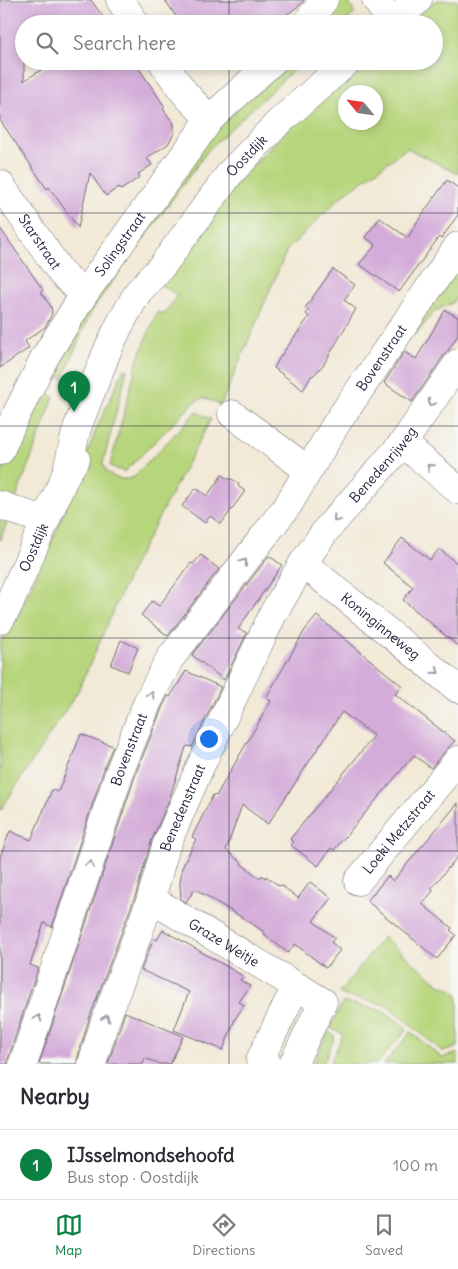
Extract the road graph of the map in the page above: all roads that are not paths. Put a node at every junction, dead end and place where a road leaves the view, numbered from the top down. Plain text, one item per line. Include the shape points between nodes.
1 (120, 0) edge
2 (324, 0) edge
3 (376, 0) edge
4 (418, 0) edge
5 (130, 15) edge
6 (313, 15) edge
7 (386, 15) edge
8 (400, 15) edge
9 (168, 70) edge
10 (263, 70) edge
11 (338, 70) edge
12 (211, 118) junction
13 (0, 184) edge
14 (458, 246) edge
15 (84, 294) junction
16 (458, 362) edge
17 (232, 414) dead end
18 (403, 443) junction
19 (0, 452) edge
20 (308, 470) junction
21 (458, 490) edge
22 (0, 505) edge
23 (46, 521) junction
24 (303, 563) junction
25 (0, 620) edge
26 (458, 689) edge
27 (458, 760) edge
28 (358, 881) dead end
29 (151, 899) junction
30 (296, 986) junction
31 (23, 1064) edge
32 (92, 1064) edge
33 (267, 1064) edge
34 (293, 1064) edge

1 - 5 street
2 - 6 street
3 - 7 street
4 - 8 street
9 - 12 street via 198,108
10 - 12 street, Solingstraat
11 - 23 street, Oostdijk via 277,124 231,172 162,266 138,292 108,349 77,428 66,474
12 - 15 street, Solingstraat
13 - 15 street, Starstraat via 62,274
14 - 20 street, Bovenstraat
15 - 19 street, Solingstraat via 45,357
16 -> 18 street, Benedenrijweg
17 - 20 street
21 -> 18 street
18 -> 24 street, Benedenrijweg via 326,530
31 -> 20 street, Bovenstraat via 122,768 148,701 169,660 288,505
22 - 23 street
23 - 25 street, Oostdijk
24 -> 26 street, Koninginneweg
24 - 29 street, Benedenstraat via 274,612 200,767 166,846
27 - 28 street, Loeki Metzstraat
29 - 30 street, Graze Weitje
32 -> 29 street, Benedenstraat
30 - 33 street via 260,1060
30 - 34 street, Graze Weitje via 323,1002

